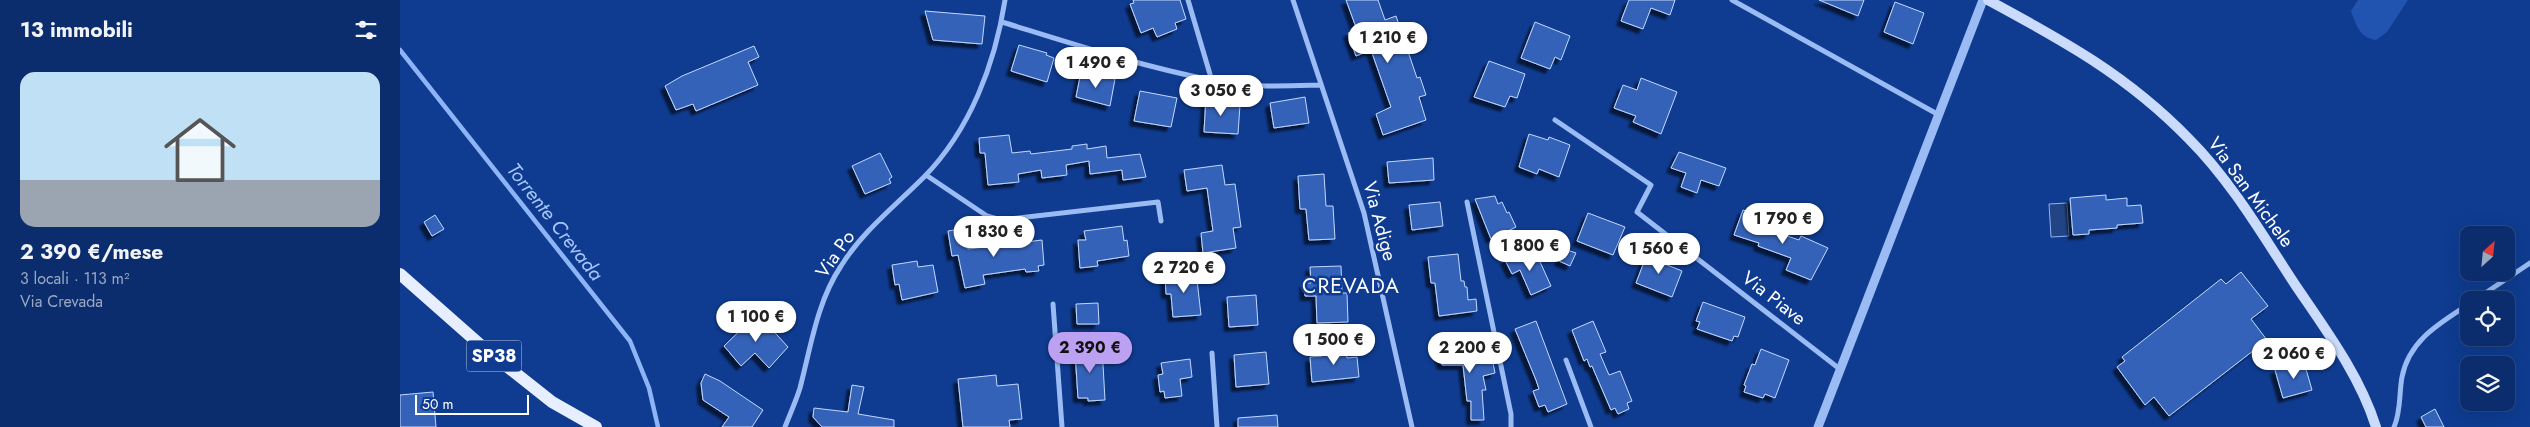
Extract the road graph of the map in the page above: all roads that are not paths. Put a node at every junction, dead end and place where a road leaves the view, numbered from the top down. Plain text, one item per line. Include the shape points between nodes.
1 (1005, 0) edge
2 (1188, 0) edge
3 (1293, 0) edge
4 (1732, 0) edge
5 (1983, 0) edge
6 (1988, 0) edge
7 (1002, 22) junction
8 (1212, 81) junction
9 (1321, 85) junction
10 (1939, 114) junction
11 (1555, 120) dead end
12 (926, 175) junction
13 (1467, 202) dead end
14 (1161, 221) dead end
15 (2530, 263) edge
16 (400, 274) edge
17 (2488, 291) edge
18 (1053, 304) dead end
19 (2460, 310) edge
20 (1212, 353) dead end
21 (1566, 360) dead end
22 (1841, 370) junction
23 (596, 427) edge
24 (786, 427) edge
25 (1062, 427) edge
26 (1217, 427) edge
27 (1412, 427) edge
28 (1511, 427) edge
29 (1591, 427) edge
30 (1818, 427) edge
31 (2376, 427) edge
32 (2394, 427) edge

1 - 7 street, Via Po
2 - 8 street
3 - 9 street, Via Adige
4 - 10 street
5 - 10 street
6 - 31 main road, Via San Michele via 2075,47 2106,68 2156,106 2190,140 2223,178 2325,328 2355,377
7 - 8 street via 1106,54
7 - 12 street, Via Po via 969,115
8 - 9 street via 1266,86
9 - 27 street, Via Adige via 1364,213
10 - 22 street
11 - 22 street, Via Piave via 1651,185 1637,212
12 - 14 street via 986,216 1001,220 1158,202
12 - 24 street, Via Po via 856,245 836,273 822,304
13 - 28 street
15 - 17 street
16 - 23 main road, SP38 via 485,349 552,402
18 - 25 street
19 - 32 street via 2418,342 2402,375
20 - 26 street
21 - 29 street
22 - 30 street

